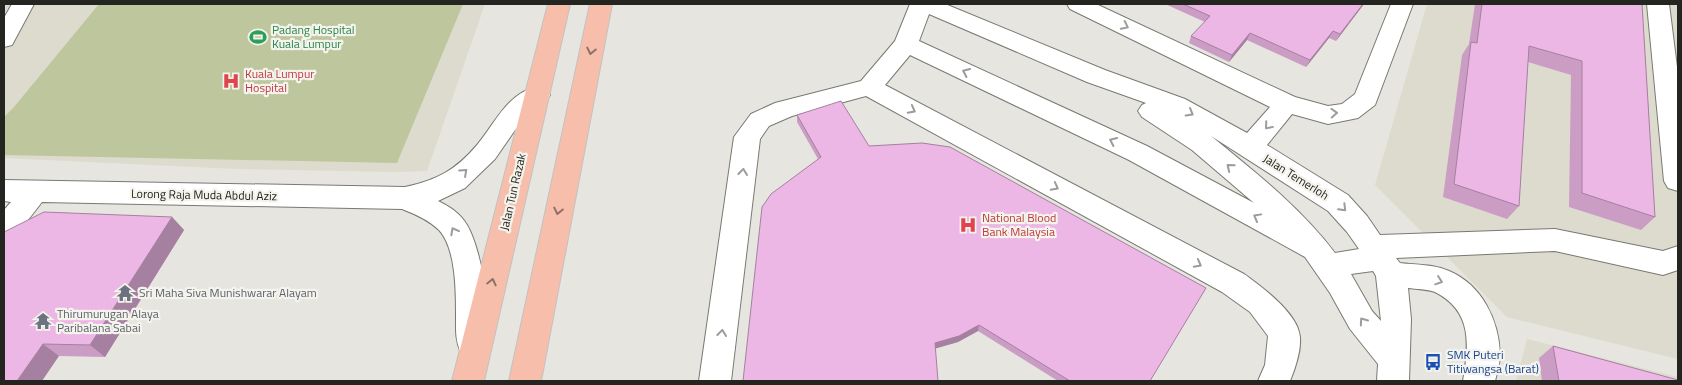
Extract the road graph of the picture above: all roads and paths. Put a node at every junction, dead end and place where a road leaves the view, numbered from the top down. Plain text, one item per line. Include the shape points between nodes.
1 (559, 4) edge
2 (601, 4) edge
3 (923, 4) edge
4 (1080, 4) edge
5 (1402, 4) edge
6 (1658, 4) edge
7 (16, 11) edge
8 (962, 11) edge
9 (4, 39) edge
10 (906, 44) junction
11 (1096, 76) junction
12 (869, 87) junction
13 (537, 95) junction
14 (1287, 104) junction
15 (1250, 148) junction
16 (1678, 181) edge
17 (4, 191) edge
18 (34, 193) junction
19 (405, 198) junction
20 (4, 230) edge
21 (1322, 258) junction
22 (1382, 260) junction
23 (1673, 264) edge
24 (1393, 370) edge
25 (470, 372) edge
26 (525, 381) edge
27 (715, 381) edge
28 (1274, 381) edge
29 (1478, 381) edge

1 - 13 main road, Jalan Tun Razak
2 -> 26 main road
3 - 8 street, Jalan Temerloh
3 - 10 street
4 -> 14 street
14 -> 5 street via 1328,115 1349,112 1366,99
6 - 16 street
7 - 9 street
8 - 11 street, Jalan Temerloh
10 - 12 street
21 -> 10 street via 1138,153
11 -> 15 street, Jalan Temerloh via 1176,105
21 -> 11 street, Jalan Temerloh via 1286,216 1201,143
27 -> 12 street via 748,137 760,120 784,109
12 -> 28 street via 1233,282 1261,303 1284,333 1281,365
19 -> 13 street, Lorong Raja Muda Abdul Aziz via 435,191 454,181 486,152 517,108
25 -> 13 main road, Jalan Tun Razak
14 -> 15 street
15 -> 22 street, Jalan Temerloh via 1338,203
17 - 18 street, Lorong Raja Muda Abdul Aziz
18 - 19 street, Lorong Raja Muda Abdul Aziz
18 - 20 street
25 -> 19 street, Lorong Raja Muda Abdul Aziz via 471,296 465,250 450,223
21 - 22 street
24 -> 21 street, Jalan Temerloh
22 - 23 street via 1555,240
22 - 24 street, Jalan Temerloh via 1396,319
22 -> 29 street via 1440,280 1465,297 1481,324 1484,356

